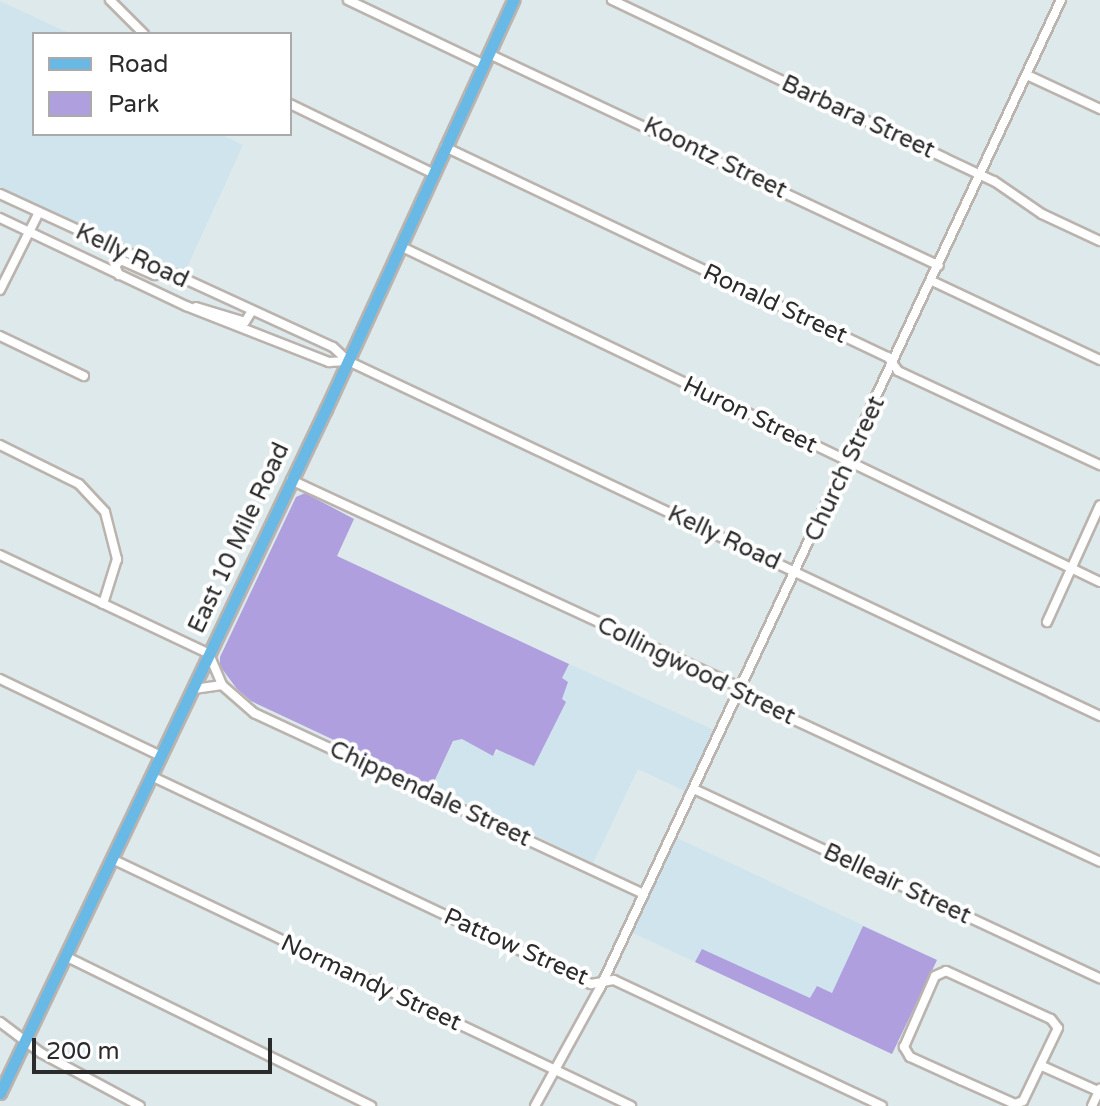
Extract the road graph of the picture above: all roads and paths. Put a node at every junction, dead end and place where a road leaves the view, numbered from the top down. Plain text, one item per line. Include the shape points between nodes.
1 (111, 0) edge
2 (348, 0) edge
3 (513, 0) edge
4 (612, 0) edge
5 (1061, 0) edge
6 (140, 32) edge
7 (486, 59) junction
8 (1027, 75) junction
9 (292, 105) edge
10 (1100, 109) edge
11 (445, 147) junction
12 (434, 174) junction
13 (981, 174) junction
14 (0, 194) edge
15 (39, 212) junction
16 (0, 218) edge
17 (29, 232) junction
18 (1100, 241) edge
19 (400, 246) junction
20 (939, 266) junction
21 (166, 273) junction
22 (119, 275) junction
23 (932, 281) junction
24 (0, 290) edge
25 (186, 306) junction
26 (252, 311) junction
27 (0, 336) edge
28 (1100, 360) edge
29 (348, 361) junction
30 (893, 365) junction
31 (84, 376) dead end
32 (0, 445) edge
33 (848, 463) junction
34 (1100, 465) edge
35 (291, 480) junction
36 (1100, 505) edge
37 (0, 555) edge
38 (1070, 568) junction
39 (797, 572) junction
40 (1100, 582) edge
41 (103, 604) junction
42 (1047, 622) dead end
43 (209, 654) junction
44 (0, 679) edge
45 (222, 685) junction
46 (192, 689) junction
47 (741, 691) junction
48 (1100, 716) edge
49 (161, 756) junction
50 (151, 776) junction
51 (694, 789) junction
52 (112, 859) junction
53 (1100, 862) edge
54 (644, 894) junction
55 (65, 956) junction
56 (1100, 978) edge
57 (603, 982) junction
58 (0, 1022) edge
59 (26, 1038) junction
60 (1042, 1066) junction
61 (554, 1070) junction
62 (1100, 1091) edge
63 (0, 1093) edge
64 (140, 1106) edge
65 (371, 1106) edge
66 (535, 1106) edge
67 (631, 1106) edge
68 (882, 1106) edge
69 (1092, 1106) edge

1 - 6 street
2 - 7 street, Koontz Street
3 - 7 main road, East 10 Mile Road
4 - 13 street, Barbara Street
5 - 8 street, Church Street
7 - 11 main road, East 10 Mile Road
7 - 20 street, Koontz Street
8 - 10 street
8 - 13 street, Church Street
9 - 12 street
11 - 12 main road, East 10 Mile Road
11 - 30 street, Ronald Street via 888,357
12 - 19 main road, East 10 Mile Road
13 - 18 street, Barbara Street via 1042,214
13 - 20 street, Church Street
14 - 15 street, Kelly Road
15 - 17 street
15 - 21 street, Kelly Road
16 - 17 street, Kelly Road
17 - 22 street, Kelly Road
17 - 24 street
19 - 29 main road, East 10 Mile Road
19 - 33 street, Huron Street
20 - 23 street, Church Street
21 - 22 street via 155,275 121,260 115,266
21 - 26 street, Kelly Road
22 - 25 street, Kelly Road
23 - 28 street
23 - 30 street, Church Street
25 - 26 street via 209,308 245,322
25 - 29 street, Kelly Road via 329,362
26 - 29 street, Kelly Road via 333,347
27 - 31 street
29 - 35 main road, East 10 Mile Road
29 - 39 street, Kelly Road
30 - 33 street, Church Street
30 - 34 street, Ronald Street
32 - 41 street via 79,484 105,512 117,559
33 - 38 street, Huron Street
33 - 39 street, Church Street
35 - 43 main road, East 10 Mile Road
35 - 47 street, Collingwood Street
36 - 38 street
37 - 41 street
38 - 40 street, Huron Street
38 - 42 street
39 - 47 street, Church Street
39 - 48 street, Kelly Road
41 - 43 street
43 - 45 street, Chippendale Street
43 - 46 main road, East 10 Mile Road
44 - 49 street
45 - 46 street
45 - 54 street, Chippendale Street via 254,713
46 - 49 main road, East 10 Mile Road
47 - 51 street, Church Street
47 - 53 street, Collingwood Street
49 - 50 main road, East 10 Mile Road
50 - 52 main road, East 10 Mile Road
50 - 57 street, Pattow Street via 591,984
51 - 54 street, Church Street
51 - 56 street, Belleair Street
52 - 55 main road, East 10 Mile Road
52 - 61 street, Normandy Street
54 - 57 street, Church Street
55 - 59 main road, East 10 Mile Road
55 - 65 street
57 - 61 street, Church Street
57 - 68 street, Pattow Street via 614,980
58 - 59 street
59 - 63 main road, East 10 Mile Road
59 - 64 street via 41,1053
60 - 60 street via 1057,1038 1051,1019 962,976 946,971 935,976 907,1035 904,1047 910,1057 1015,1104 1028,1097
60 - 62 street
61 - 66 street, Church Street
61 - 67 street, Normandy Street
62 - 69 street

